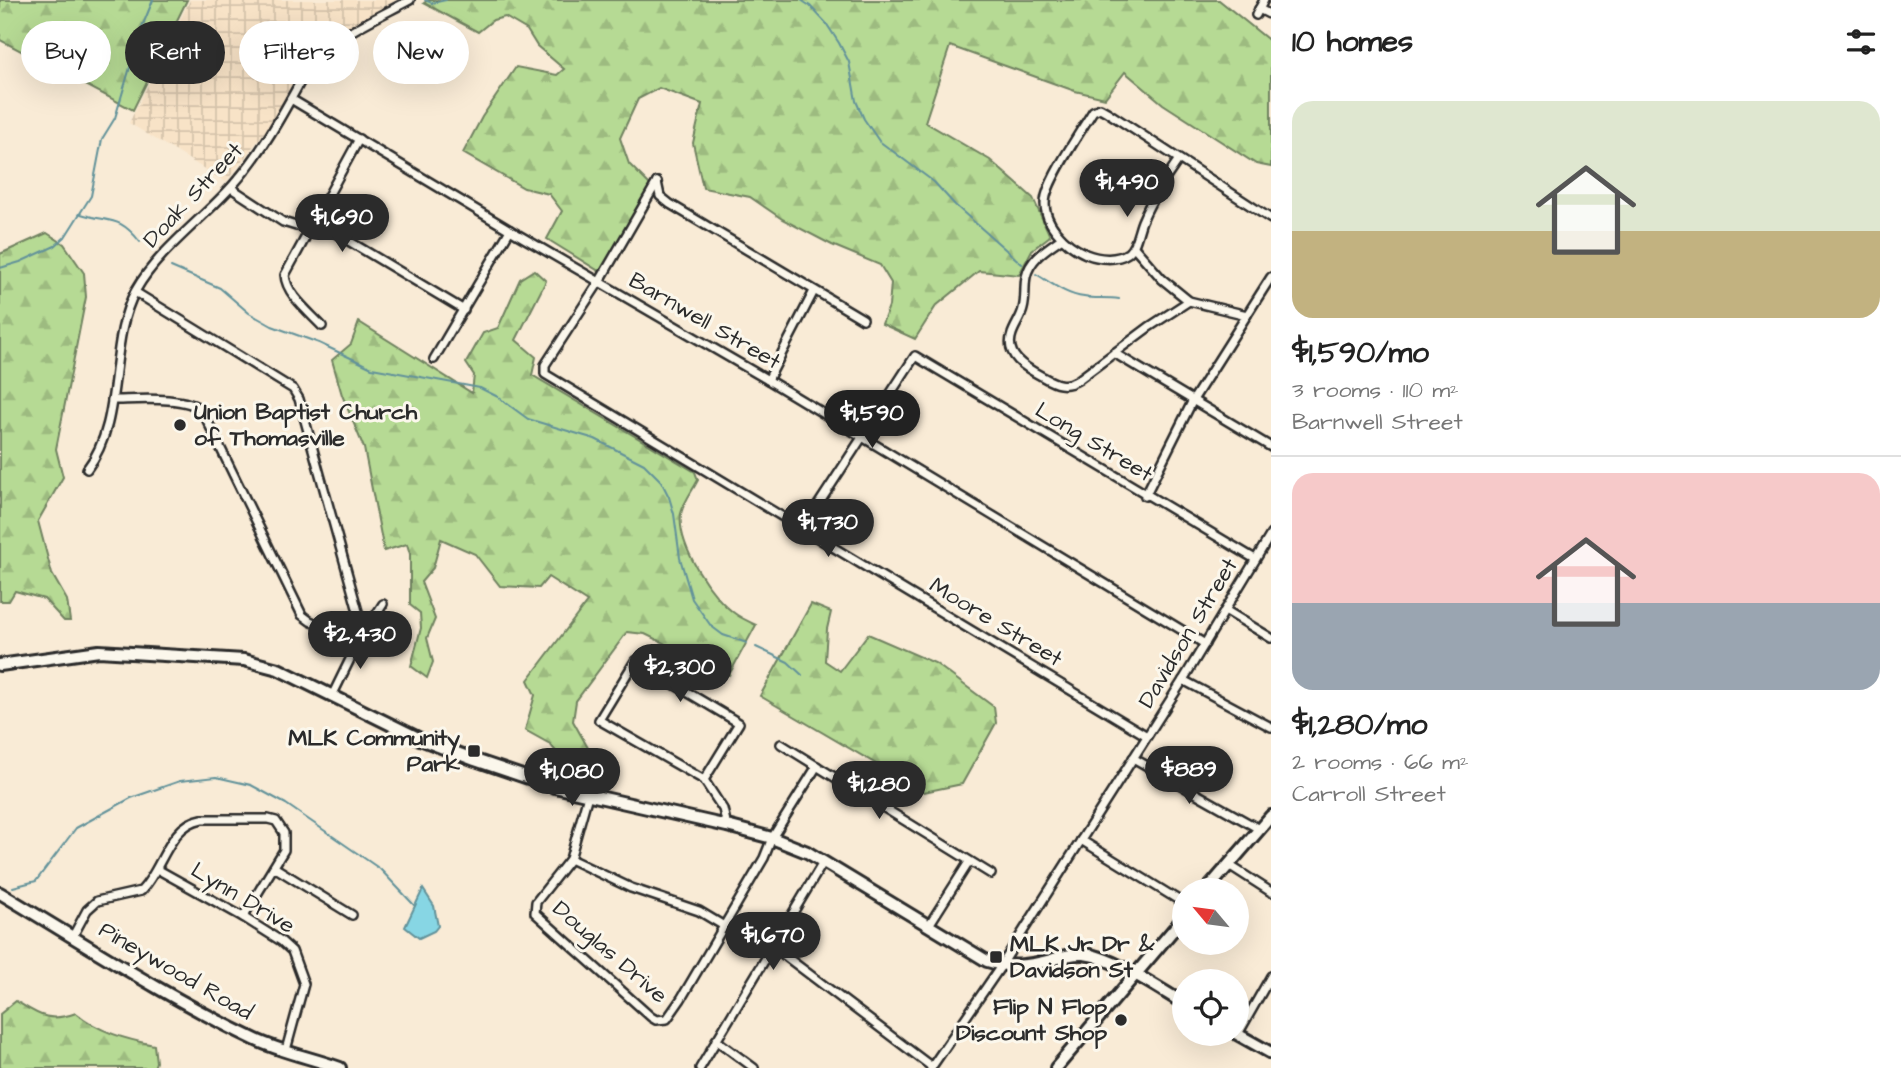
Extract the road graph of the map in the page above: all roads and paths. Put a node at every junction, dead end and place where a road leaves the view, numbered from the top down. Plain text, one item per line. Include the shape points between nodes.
1 (410, 0) edge
2 (1264, 0) edge
3 (1271, 15) edge
4 (291, 99) junction
5 (359, 139) junction
6 (1179, 159) junction
7 (231, 188) junction
8 (1271, 219) edge
9 (310, 226) junction
10 (510, 230) junction
11 (1062, 238) junction
12 (1134, 247) junction
13 (1271, 277) edge
14 (598, 281) junction
15 (814, 290) junction
16 (135, 292) junction
17 (1189, 301) junction
18 (464, 310) junction
19 (1247, 315) junction
20 (863, 319) dead end
21 (322, 326) dead end
22 (1114, 352) junction
23 (434, 359) dead end
24 (768, 380) junction
25 (112, 400) junction
26 (1193, 400) junction
27 (863, 438) junction
28 (1271, 447) edge
29 (87, 469) dead end
30 (1145, 496) junction
31 (803, 528) junction
32 (1271, 534) edge
33 (1255, 559) junction
34 (383, 604) dead end
35 (1225, 610) junction
36 (364, 633) junction
37 (1271, 638) edge
38 (358, 643) junction
39 (1205, 644) junction
40 (0, 665) edge
41 (1184, 680) junction
42 (332, 696) junction
43 (1271, 727) edge
44 (1147, 736) junction
45 (781, 744) dead end
46 (1133, 758) junction
47 (817, 766) junction
48 (704, 780) junction
49 (588, 795) junction
50 (1271, 816) edge
51 (727, 826) junction
52 (1259, 829) junction
53 (772, 838) junction
54 (1081, 840) junction
55 (570, 859) junction
56 (824, 861) junction
57 (970, 862) junction
58 (1229, 866) junction
59 (274, 867) junction
60 (157, 869) junction
61 (991, 874) dead end
62 (1218, 878) edge
63 (1271, 892) edge
64 (0, 893) edge
65 (1172, 896) edge
66 (352, 915) dead end
67 (243, 917) junction
68 (929, 925) junction
69 (724, 926) junction
70 (1172, 931) edge
71 (73, 936) junction
72 (772, 946) junction
73 (1001, 966) junction
74 (1134, 976) junction
75 (1271, 976) edge
76 (1172, 997) edge
77 (1249, 1015) edge
78 (716, 1040) junction
79 (1249, 1040) edge
80 (286, 1049) junction
81 (1271, 1053) edge
82 (931, 1067) edge
83 (340, 1068) edge
84 (700, 1068) edge
85 (754, 1068) edge
86 (1056, 1068) edge

1 - 4 street, Doak Street via 327,48 308,68
2 - 3 street via 1258,12
4 - 5 street, Barnwell Street
4 - 7 street, Doak Street via 265,144
5 - 9 street
5 - 10 street, Barnwell Street
6 - 8 street
6 - 11 street via 1100,108 1093,111 1046,194 1046,213
6 - 12 street via 1147,210
7 - 9 street via 283,222
7 - 16 street, Doak Street via 150,270
9 - 18 street via 327,228
9 - 21 street via 287,267 285,282
10 - 14 street, Barnwell Street
10 - 18 street
11 - 12 street via 1086,254 1107,258 1119,258
11 - 22 street via 1032,262 1022,313 1011,338 1013,354 1029,369 1063,385 1078,380
12 - 17 street
13 - 19 street
14 - 15 street via 657,182 663,199
14 - 24 street, Barnwell Street
14 - 31 street, Moore Street via 545,365 545,374
15 - 20 street
15 - 24 street
16 - 25 street, Doak Street via 125,321
16 - 36 street via 293,389
17 - 19 street
17 - 22 street
18 - 23 street
19 - 26 street
22 - 26 street
24 - 27 street, Barnwell Street
25 - 29 street, Doak Street via 103,443
25 - 38 street via 184,402 202,410 302,615
26 - 28 street
26 - 30 street
27 - 30 street, Long Street via 915,356
27 - 31 street
27 - 39 street, Barnwell Street
30 - 33 street, Long Street
31 - 44 street, Moore Street
32 - 33 street, Davidson Street
33 - 35 street, Davidson Street
34 - 36 street
35 - 37 street
35 - 39 street, Davidson Street
36 - 38 street
38 - 42 street
39 - 41 street, Davidson Street
40 - 42 street via 99,651 204,656 278,669
41 - 43 street
41 - 44 street, Davidson Street
42 - 49 street via 420,739
44 - 46 street, Davidson Street
45 - 47 street
46 - 52 street
46 - 54 street, Davidson Street
47 - 53 street, Douglas Drive
47 - 57 street
48 - 48 street via 599,720 635,661 739,723
48 - 51 street via 723,809
49 - 51 street
49 - 55 street, Douglas Drive
50 - 52 street
51 - 53 street
52 - 58 street
53 - 56 street
53 - 69 street, Douglas Drive
54 - 65 street
54 - 73 street, Davidson Street
55 - 69 street via 631,888 688,906
55 - 69 street, Douglas Drive via 536,902 535,913 656,1020 671,1015
56 - 68 street
56 - 72 street
57 - 61 street
57 - 68 street
58 - 62 street
58 - 63 street
59 - 60 street via 285,841 276,821 213,818 184,827
59 - 66 street
59 - 67 street
60 - 67 street, Lynn Drive
60 - 71 street via 142,891 97,901
64 - 71 street, Pineywood Road
67 - 80 street, Lynn Drive via 292,951 301,973 304,984
68 - 73 street
70 - 74 street
71 - 80 street, Pineywood Road via 179,1000 257,1041
72 - 78 street
72 - 82 street
73 - 74 street via 1084,954 1111,962
73 - 82 street, Davidson Street
74 - 76 street
74 - 86 street
75 - 77 street
78 - 84 street
78 - 85 street
79 - 81 street
80 - 83 street, Pineywood Road

